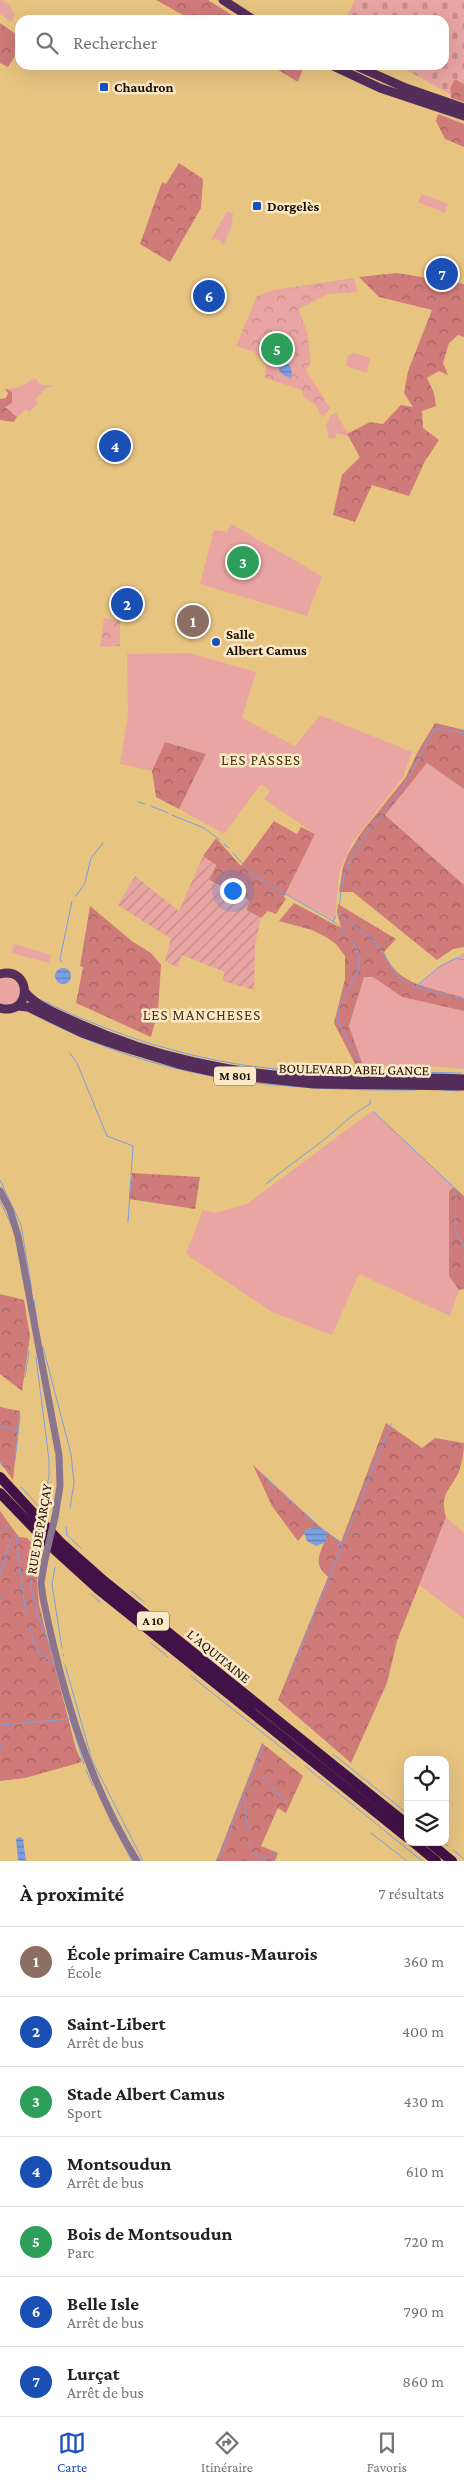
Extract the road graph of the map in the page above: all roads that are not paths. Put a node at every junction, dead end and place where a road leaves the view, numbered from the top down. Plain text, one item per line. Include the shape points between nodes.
1 (223, 0) edge
2 (247, 15) edge
3 (342, 70) edge
4 (365, 70) edge
5 (464, 108) edge
6 (464, 116) edge
7 (0, 974) edge
8 (25, 992) junction
9 (17, 1006) junction
10 (0, 1009) edge
11 (464, 1079) edge
12 (464, 1086) edge
13 (0, 1192) edge
14 (0, 1477) edge
15 (0, 1493) edge
16 (404, 1822) edge
17 (404, 1835) edge
18 (418, 1846) edge
19 (434, 1846) edge
20 (137, 1861) edge
21 (436, 1861) edge
22 (452, 1861) edge

1 - 2 main road
3 - 6 main road via 380,88
4 - 5 main road
7 - 8 main road, M 801 via 10,973 18,977
8 - 9 main road
8 - 11 main road, BOULEVARD ABEL GANCE / M 801 via 48,1008 94,1030 212,1065 303,1077
9 - 10 main road, M 801
9 - 12 main road, BOULEVARD ABEL GANCE / M 801 via 28,1007 118,1046 222,1074 309,1084
13 - 20 street, RUE DE PARÇAY, bridge via 18,1236 59,1455 60,1486 41,1583 43,1598 80,1741 89,1766
14 - 16 highway, L'AQUITAINE / A 10 via 60,1542 104,1581
15 - 17 highway, L'AQUITAINE / A 10 via 54,1549 106,1595
18 - 21 highway
19 - 22 highway

